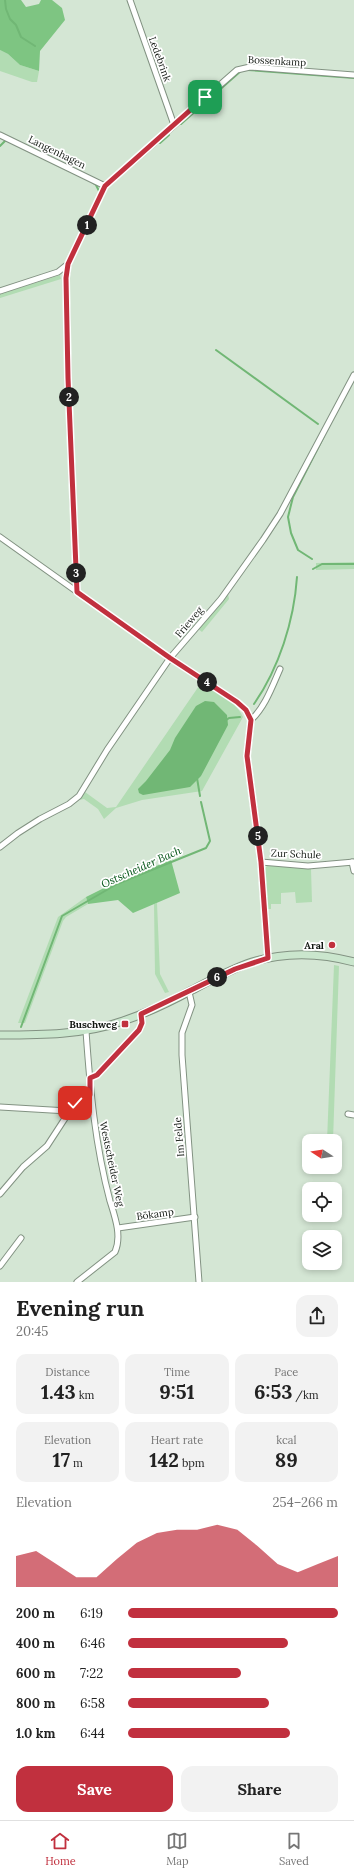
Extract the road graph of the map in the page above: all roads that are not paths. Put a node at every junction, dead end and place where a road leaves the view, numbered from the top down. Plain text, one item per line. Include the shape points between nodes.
1 (130, 0) edge
2 (354, 75) edge
3 (174, 125) junction
4 (0, 135) edge
5 (105, 186) junction
6 (68, 264) junction
7 (58, 272) junction
8 (66, 278) junction
9 (0, 291) edge
10 (354, 375) edge
11 (0, 537) edge
12 (77, 592) junction
13 (170, 658) junction
14 (280, 669) dead end
15 (251, 720) junction
16 (0, 847) edge
17 (261, 862) junction
18 (353, 862) edge
19 (354, 871) edge
20 (268, 958) junction
21 (354, 962) edge
22 (189, 992) junction
23 (141, 1014) junction
24 (86, 1031) junction
25 (0, 1036) edge
26 (90, 1078) junction
27 (90, 1095) junction
28 (0, 1106) edge
29 (68, 1111) junction
30 (348, 1114) dead end
31 (354, 1115) edge
32 (0, 1194) edge
33 (194, 1217) junction
34 (118, 1228) junction
35 (21, 1238) dead end
36 (0, 1266) edge
37 (77, 1282) edge
38 (199, 1282) edge

1 - 3 street, Ledebrink
2 - 3 street, Bossenkamp via 243,68 236,70
3 - 5 street, Bossenkamp
4 - 5 street, Langenhagen
5 - 6 street, Bossenkamp
6 - 7 street
6 - 8 street, Bossenkamp
7 - 8 street
7 - 9 street
8 - 12 street, Bossenkamp
10 - 13 street, Frieweg via 264,540
11 - 12 street
12 - 13 street
13 - 15 street via 237,702 246,710
13 - 16 street, Frieweg via 79,796 24,829
14 - 15 street via 267,698
15 - 17 street via 247,756
17 - 18 street, Zur Schule via 308,866
17 - 20 street
18 - 19 street
20 - 21 main road via 310,955
20 - 22 main road via 235,969
22 - 23 main road
22 - 33 street, Im Felde via 192,1005 182,1033 182,1055
23 - 24 main road
23 - 26 street via 142,1023 139,1030 97,1075
24 - 25 main road
24 - 26 street, Westscheider Weg
26 - 27 street, Westscheider Weg
27 - 29 street via 82,1098
27 - 34 street, Westscheider Weg via 106,1187
28 - 29 street
29 - 32 street via 47,1146 23,1167
30 - 31 street
33 - 34 street, Bökamp
33 - 38 street, Im Felde
34 - 37 street, Westscheider Weg via 118,1246 115,1252
35 - 36 street

